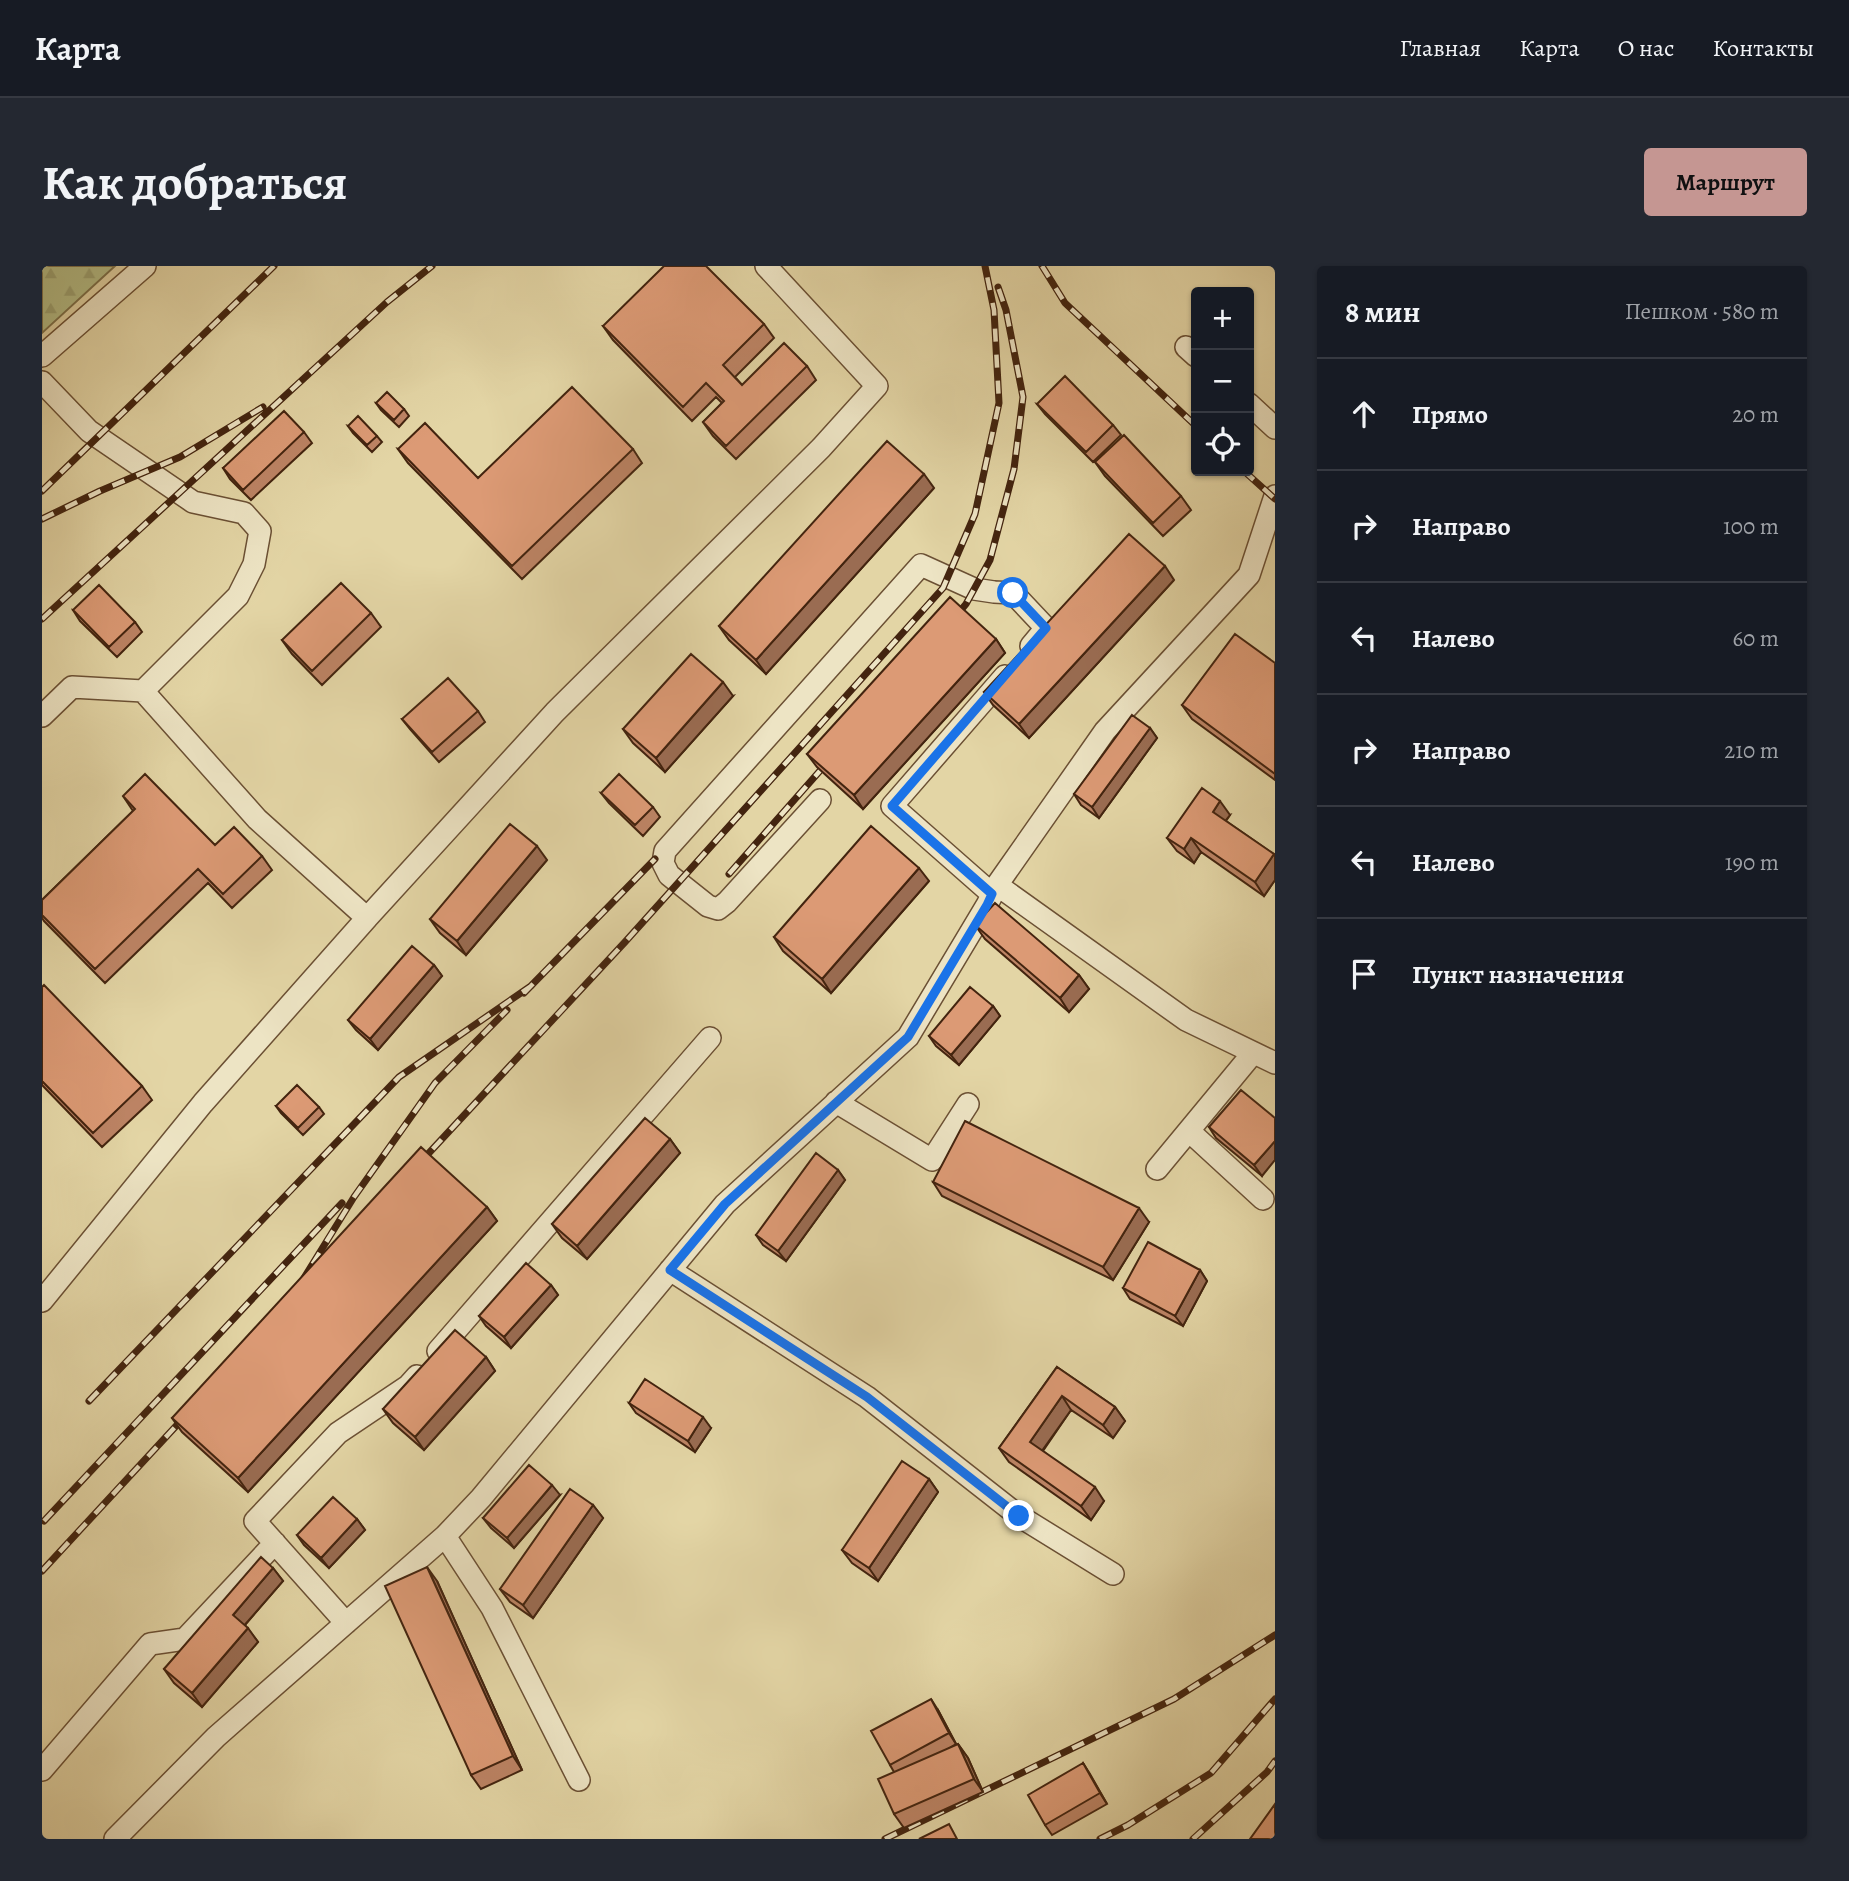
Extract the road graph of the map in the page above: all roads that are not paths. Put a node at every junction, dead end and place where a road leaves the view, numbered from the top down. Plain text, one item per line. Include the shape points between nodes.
1 (145, 266) edge
2 (766, 266) edge
3 (42, 356) edge
4 (42, 382) edge
5 (1254, 409) edge
6 (1275, 428) edge
7 (1275, 496) edge
8 (143, 691) junction
9 (42, 716) edge
10 (820, 800) dead end
11 (992, 895) junction
12 (367, 918) junction
13 (710, 1038) dead end
14 (1253, 1053) junction
15 (1275, 1063) edge
16 (836, 1102) junction
17 (968, 1104) dead end
18 (1189, 1131) junction
19 (1157, 1169) dead end
20 (1263, 1199) dead end
21 (670, 1270) junction
22 (42, 1301) edge
23 (445, 1536) junction
24 (275, 1543) junction
25 (1112, 1574) dead end
26 (508, 1586) edge
27 (492, 1608) junction
28 (346, 1623) junction
29 (42, 1770) edge
30 (579, 1780) dead end
31 (115, 1839) edge

1 - 3 street
2 - 12 street via 877,386 821,448 555,712
4 - 8 street via 89,431 147,471 193,502 244,513 260,531 254,564 238,596
5 - 6 street
7 - 11 street via 1249,575 1105,732
8 - 9 street via 72,687
8 - 12 street via 257,819
10 - 11 street via 718,909 669,875 663,863 665,850 921,565 974,589 1013,593 1046,628 892,806
11 - 14 street via 1186,1020
11 - 16 street via 908,1037
12 - 22 street via 203,1102
13 - 24 street via 408,1386 338,1433 255,1521
14 - 15 street
14 - 18 street
16 - 17 street via 932,1160
16 - 21 street via 725,1204
18 - 19 street
18 - 20 street
21 - 23 street
21 - 25 street via 867,1397 1019,1516
23 - 27 street
23 - 28 street
24 - 28 street
24 - 29 street via 185,1639 150,1644
26 - 27 street
27 - 30 street
28 - 31 street via 215,1737

